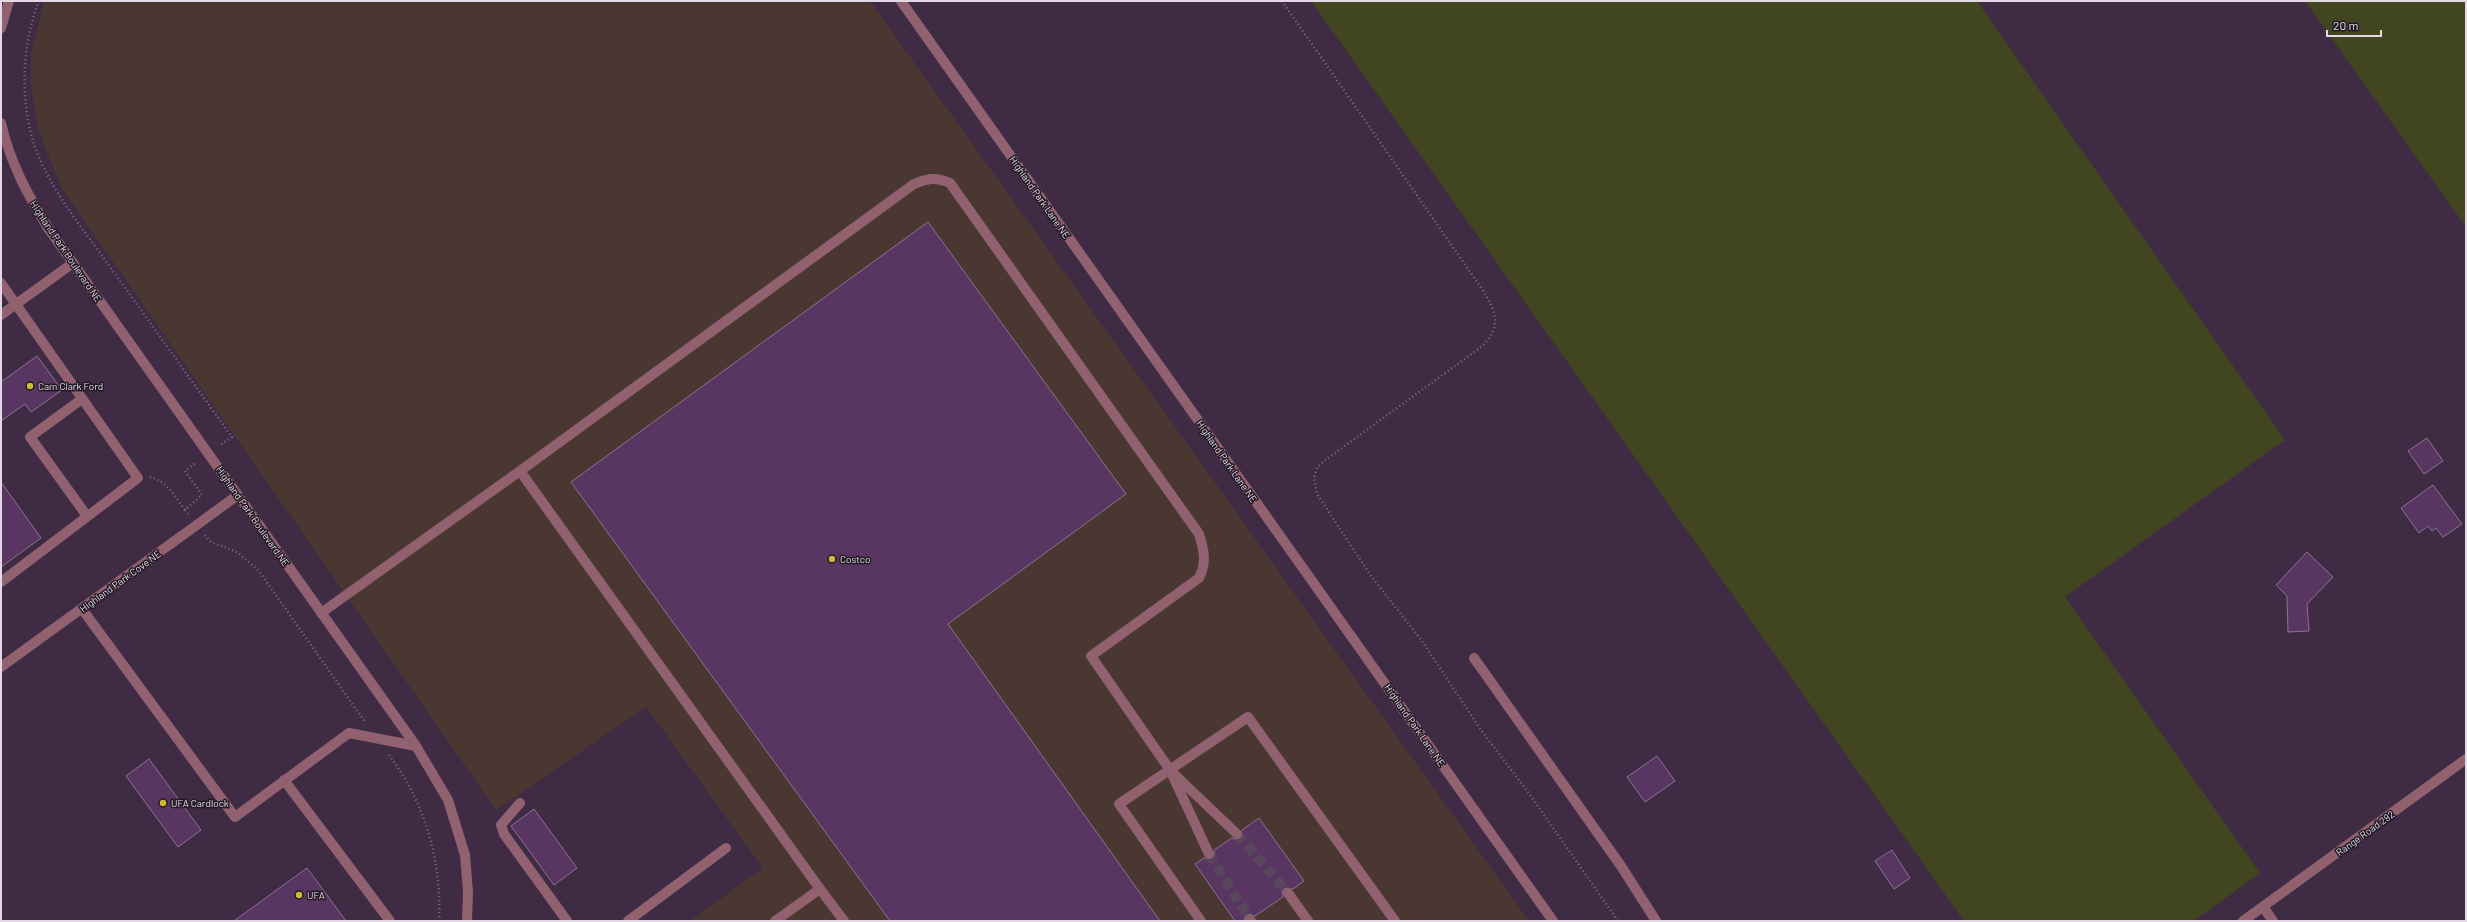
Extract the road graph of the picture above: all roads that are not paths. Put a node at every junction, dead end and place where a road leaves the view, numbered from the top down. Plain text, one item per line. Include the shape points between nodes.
1 (9, 1) edge
2 (901, 1) edge
3 (1, 28) edge
4 (1, 123) edge
5 (73, 263) junction
6 (1, 283) edge
7 (16, 304) junction
8 (1, 315) edge
9 (82, 399) junction
10 (520, 471) junction
11 (238, 495) junction
12 (87, 516) junction
13 (1, 582) edge
14 (82, 609) junction
15 (321, 613) junction
16 (1474, 658) dead end
17 (1, 667) edge
18 (416, 746) junction
19 (2466, 759) edge
20 (1170, 770) junction
21 (284, 780) junction
22 (520, 803) dead end
23 (1237, 834) tunnel mouth
24 (726, 848) dead end
25 (1209, 854) tunnel mouth
26 (820, 889) junction
27 (1288, 893) tunnel mouth
28 (2263, 907) junction
29 (390, 921) edge
30 (467, 921) edge
31 (567, 921) edge
32 (628, 921) edge
33 (775, 921) edge
34 (844, 921) edge
35 (1201, 921) edge
36 (1308, 921) edge
37 (1395, 921) edge
38 (1553, 921) edge
39 (1656, 921) edge
40 (2243, 921) edge
41 (2273, 921) edge

1 - 3 street
2 - 38 street, Highland Park Lane NE
4 - 5 street, Highland Park Boulevard NE via 6,147 19,178 48,228
5 - 7 street
5 - 11 street, Highland Park Boulevard NE
6 - 7 street
7 - 8 street
7 - 9 street
9 - 12 street via 138,478
9 - 12 street via 30,437
10 - 15 street
10 - 20 street via 914,184 938,177 950,183 1199,534 1204,552 1204,567 1199,578 1091,656
10 - 26 street
11 - 14 street, Highland Park Cove NE
11 - 15 street, Highland Park Boulevard NE
12 - 13 street
14 - 17 street, Highland Park Cove NE
14 - 21 street via 235,817
15 - 18 street, Highland Park Boulevard NE
16 - 39 street via 1621,866
18 - 21 street via 349,733
18 - 30 street, Highland Park Boulevard NE via 448,800 465,855
19 - 28 street, Range Road 292
20 - 23 street
20 - 25 street
20 - 35 street via 1119,804
20 - 37 street via 1248,716
21 - 29 street
22 - 31 street via 501,825 504,834
24 - 32 street
26 - 33 street
26 - 34 street
27 - 36 street
28 - 40 street, Range Road 292
28 - 41 street

